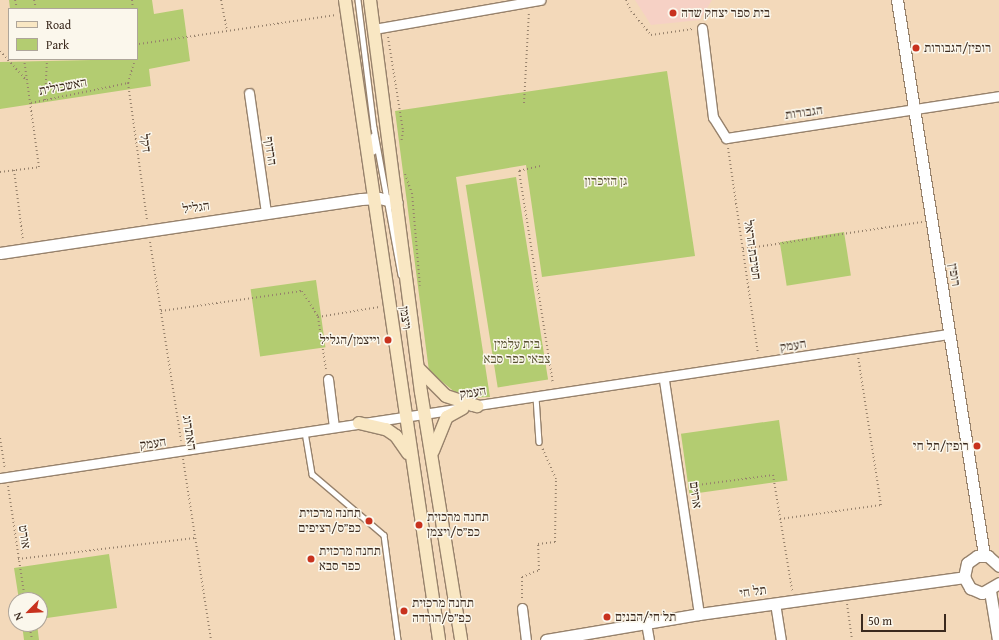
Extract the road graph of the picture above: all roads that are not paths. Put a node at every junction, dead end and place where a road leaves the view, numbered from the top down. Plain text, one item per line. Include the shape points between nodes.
1 (345, 0) edge
2 (358, 0) edge
3 (370, 0) edge
4 (540, 0) edge
5 (897, 0) edge
6 (374, 28) junction
7 (702, 28) road end
8 (249, 93) dead end
9 (999, 96) edge
10 (914, 111) junction
11 (374, 128) junction
12 (373, 198) junction
13 (391, 200) junction
14 (266, 212) junction
15 (0, 253) edge
16 (949, 334) junction
17 (418, 368) junction
18 (328, 379) road end
19 (664, 380) junction
20 (536, 397) junction
21 (477, 406) junction
22 (463, 408) junction
23 (424, 414) junction
24 (404, 417) junction
25 (359, 423) junction
26 (334, 427) junction
27 (305, 432) junction
28 (539, 442) road end
29 (432, 456) junction
30 (411, 458) junction
31 (3, 477) edge
32 (984, 555) junction
33 (999, 566) edge
34 (964, 577) junction
35 (999, 583) edge
36 (990, 592) junction
37 (776, 603) junction
38 (522, 608) road end
39 (699, 614) junction
40 (458, 619) junction
41 (646, 623) junction
42 (580, 637) edge
43 (398, 640) edge
44 (439, 640) edge
45 (461, 640) edge
46 (472, 640) edge
47 (526, 640) edge
48 (546, 640) edge
49 (649, 640) edge
50 (781, 640) edge
51 (998, 640) edge

1 - 12 main road, ויצמן
2 - 11 lane
3 - 6 main road, ויצמן
4 - 6 street
5 - 10 street, רופין
6 - 13 main road, ויצמן
7 - 10 street, הגבורות via 713,117 726,138
8 - 14 street, הרדוף
9 - 10 street, הגבורות
10 - 16 street, רופין
11 - 12 lane
11 - 13 lane
12 - 13 street, הגליל
12 - 14 street, הגליל
12 - 24 main road, ויצמן
13 - 17 main road, ויצמן via 411,307
14 - 15 street, הגליל
16 - 19 street, העמק
16 - 32 street, רופין
17 - 21 main road via 446,396
17 - 23 main road, ויצמן
18 - 26 street
19 - 20 street, העמק
19 - 39 street, ארזים
20 - 21 street, העמק
20 - 28 lane
21 - 22 street, העמק
22 - 23 street, העמק
22 - 29 main road via 447,417 440,427
23 - 24 street, העמק
23 - 29 main road, ויצמן
24 - 25 street, העמק
24 - 30 main road, ויצמן
25 - 26 street, העמק
25 - 30 main road via 386,429 396,436
26 - 27 street, העמק
27 - 31 street, העמק via 182,453
27 - 43 lane via 312,474 384,535
29 - 40 main road, ויצמן
30 - 44 main road, ויצמן
32 - 33 street
32 - 34 street via 967,563
34 - 36 street via 975,592
34 - 37 street, תל חי
35 - 36 street
36 - 51 street
37 - 39 street, תל חי
37 - 50 street
38 - 47 street
39 - 41 street, תל חי
40 - 45 main road, ויצמן
40 - 46 main road
41 - 42 street, תל חי
41 - 49 street
42 - 48 street, תל חי

